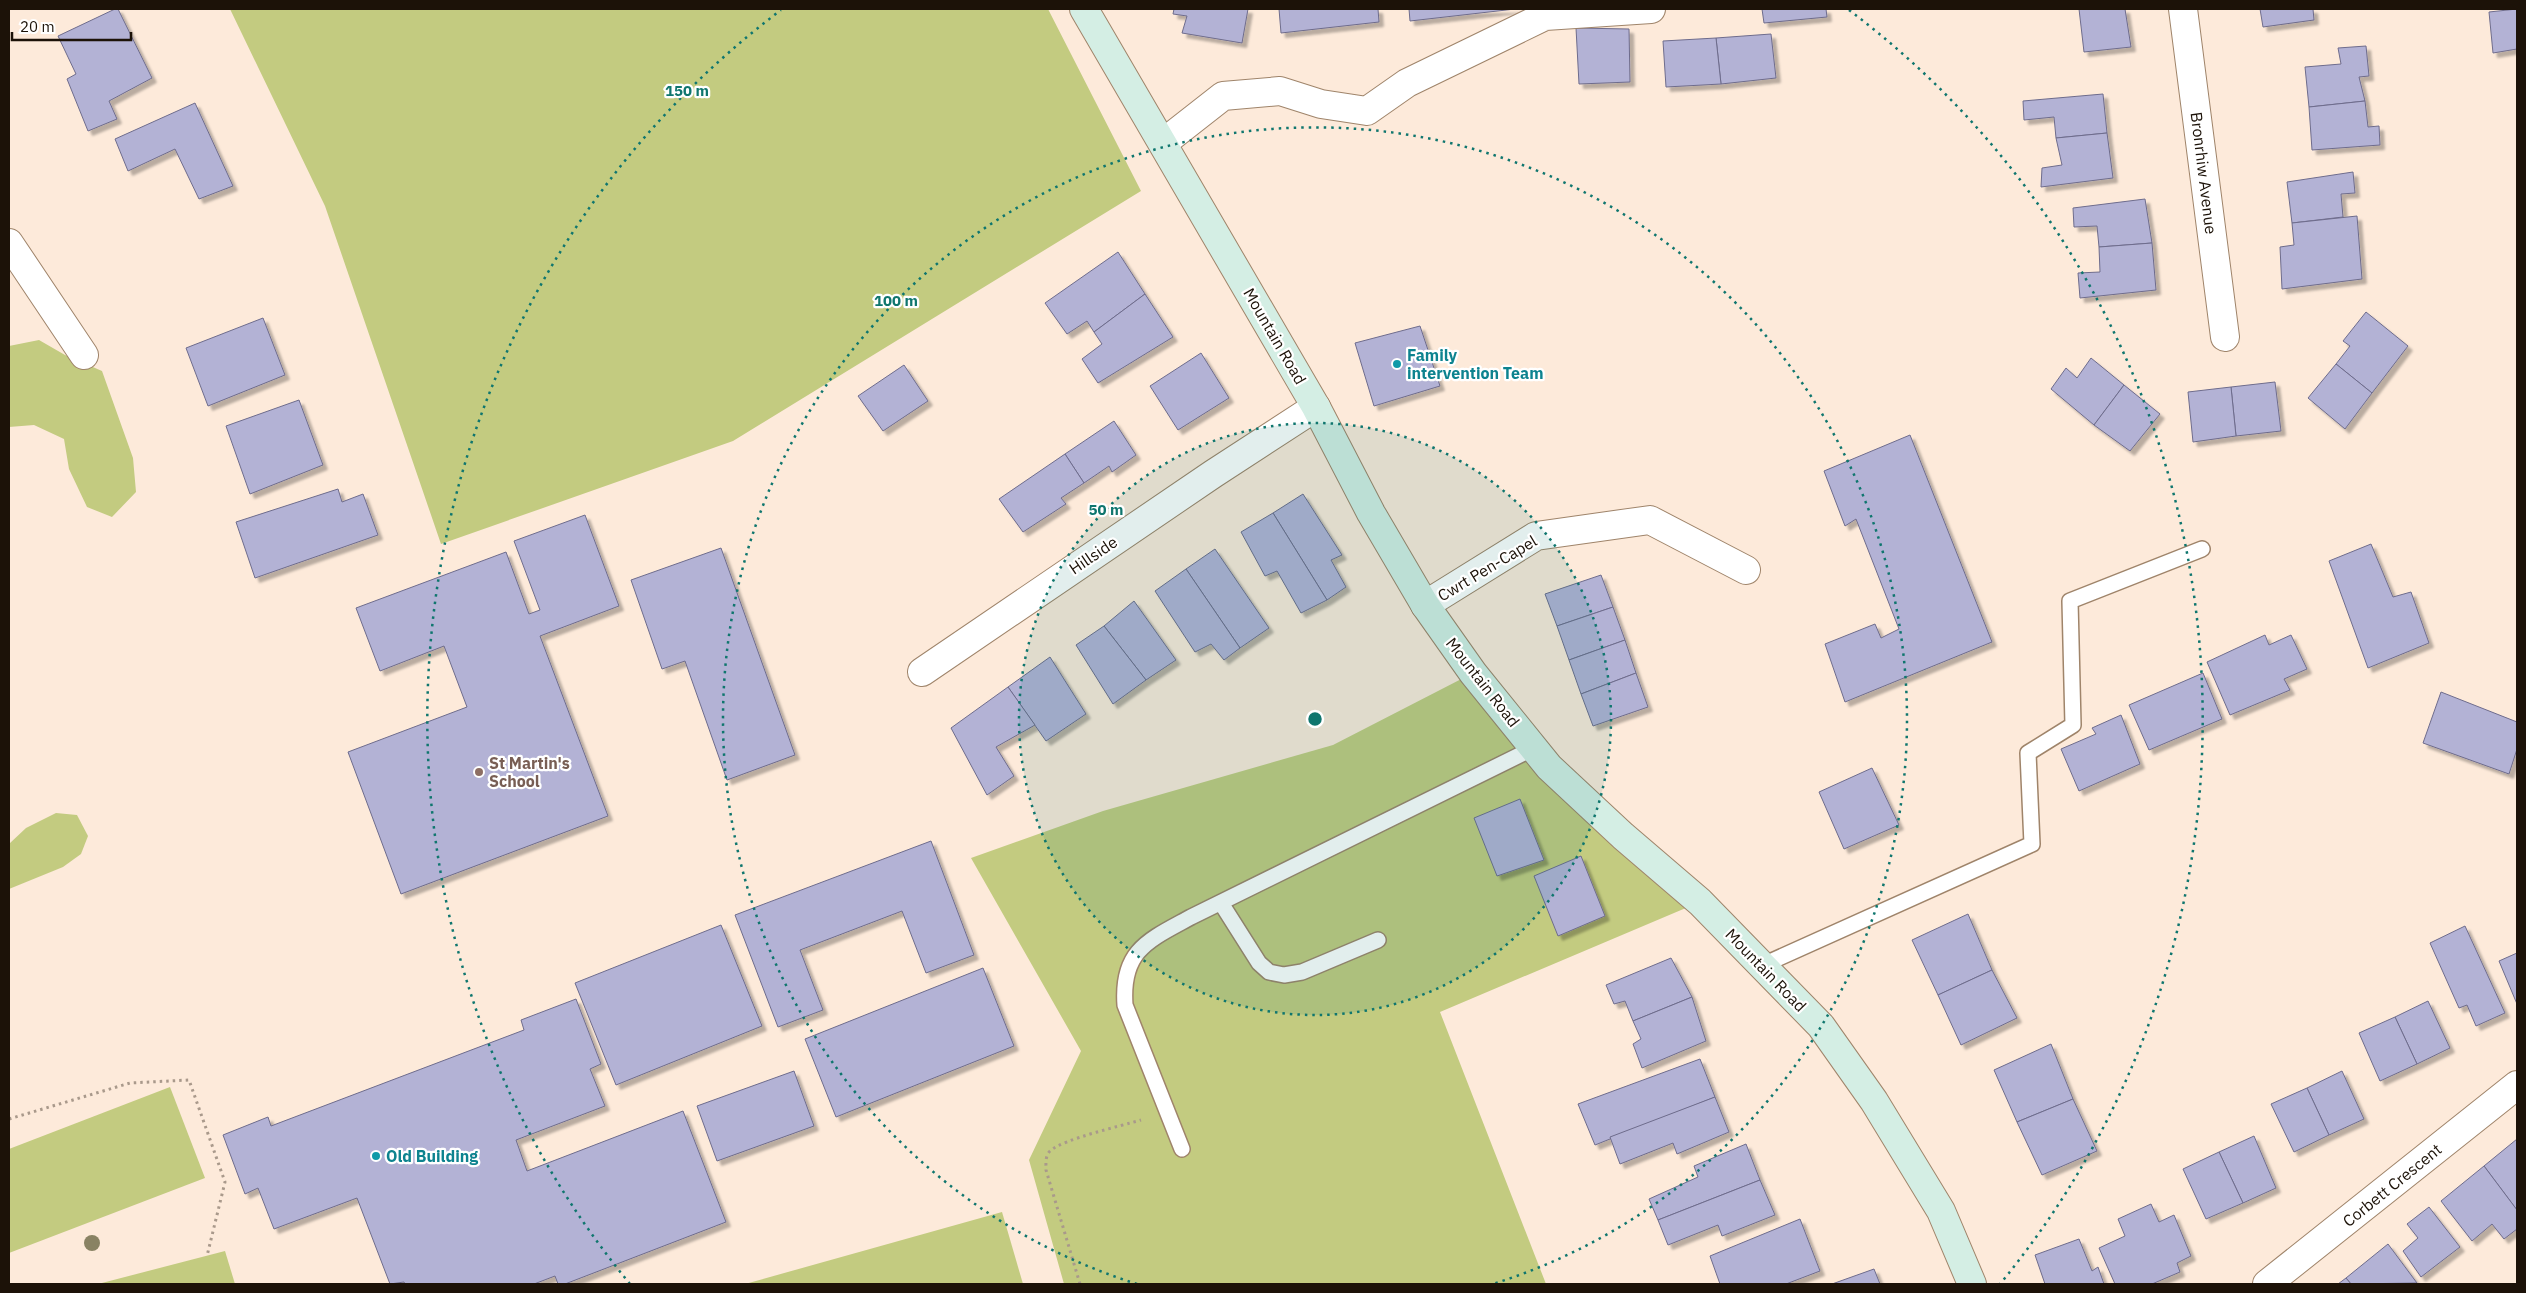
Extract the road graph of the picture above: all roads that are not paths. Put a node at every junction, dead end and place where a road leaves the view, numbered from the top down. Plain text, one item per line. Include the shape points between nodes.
1 (1084, 9) edge
2 (1651, 9) edge
3 (2183, 9) edge
4 (1163, 143) junction
5 (9, 243) edge
6 (2225, 337) dead end
7 (84, 355) dead end
8 (1316, 407) junction
9 (2202, 549) dead end
10 (1746, 570) dead end
11 (1425, 605) junction
12 (922, 672) dead end
13 (1534, 748) junction
14 (1221, 903) junction
15 (1378, 940) dead end
16 (1763, 965) junction
17 (2517, 1085) edge
18 (1182, 1149) dead end
19 (1972, 1284) edge
20 (2267, 1284) edge

1 - 4 main road, Mountain Road
2 - 4 street via 1545,16 1408,83 1367,111 1321,104 1280,91 1223,96
3 - 6 street, Bronrhiw Avenue
4 - 8 main road, Mountain Road
5 - 7 street
8 - 11 main road, Mountain Road via 1371,513
8 - 12 street, Hillside
9 - 16 lane via 2070,601 2073,725 2028,753 2032,844
10 - 11 street, Cwrt Pen-Capel via 1650,520 1536,536
11 - 13 main road, Mountain Road via 1473,673
13 - 14 lane
13 - 16 main road, Mountain Road via 1549,767 1700,902
14 - 15 lane via 1259,963 1269,972 1284,975 1302,972
14 - 18 lane via 1149,940 1136,953 1124,984 1125,1005
16 - 19 main road, Mountain Road via 1821,1026 1874,1101 1941,1211
17 - 20 street, Corbett Crescent

